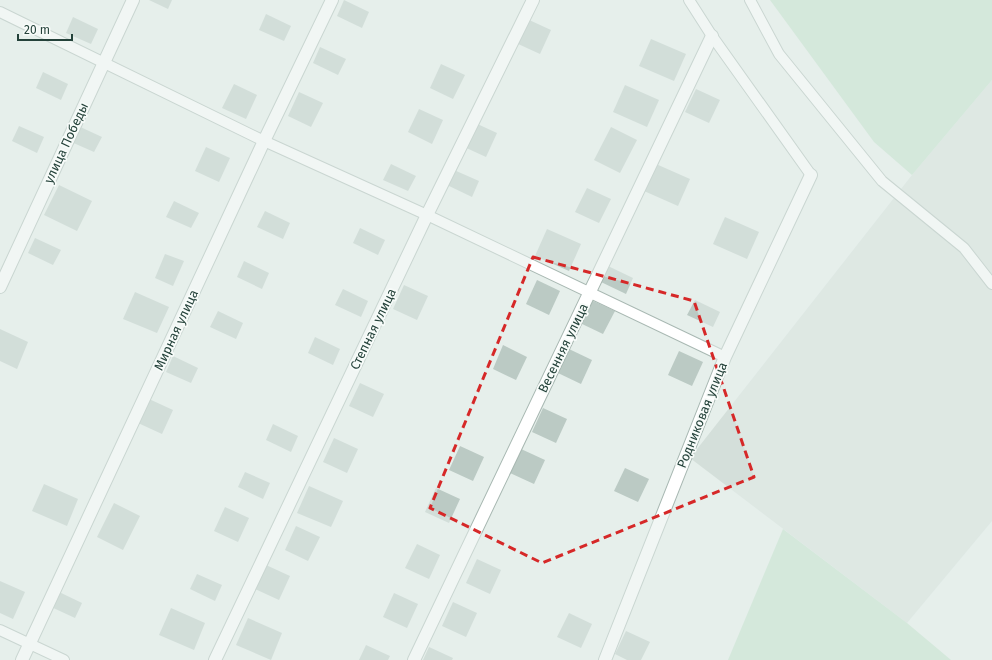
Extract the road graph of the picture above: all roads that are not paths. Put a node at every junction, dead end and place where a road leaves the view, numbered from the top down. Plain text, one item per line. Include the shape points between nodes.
1 (133, 0) edge
2 (332, 0) edge
3 (533, 0) edge
4 (689, 0) edge
5 (750, 0) edge
6 (0, 12) edge
7 (712, 36) junction
8 (104, 63) junction
9 (264, 141) junction
10 (811, 175) joint
11 (427, 215) junction
12 (992, 284) edge
13 (0, 287) edge
14 (589, 292) junction
15 (725, 357) junction
16 (0, 630) edge
17 (29, 644) junction
18 (22, 660) edge
19 (64, 660) edge
20 (215, 660) edge
21 (414, 660) edge
22 (605, 660) edge

1 - 8 street, улица Победы
2 - 9 street, Мирная улица
3 - 11 street, Степная улица
4 - 7 lane
5 - 12 lane via 779,54 882,181 964,248
6 - 8 lane
7 - 10 lane
7 - 14 street, Весенняя улица
8 - 9 lane
8 - 13 street, улица Победы
9 - 11 lane
9 - 17 street, Мирная улица
10 - 15 street, Родниковая улица
11 - 14 lane
11 - 20 street, Степная улица
14 - 15 lane
14 - 21 street, Весенняя улица
15 - 22 street, Родниковая улица
16 - 17 lane
17 - 18 street, Мирная улица
17 - 19 lane

